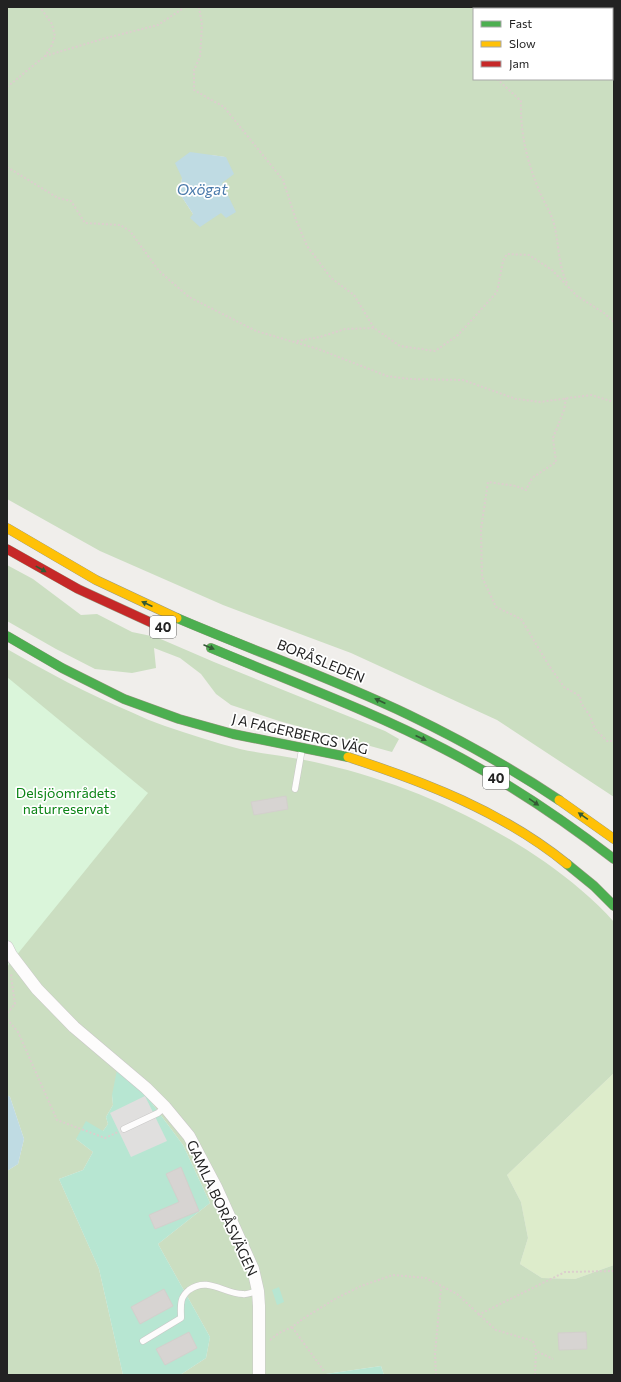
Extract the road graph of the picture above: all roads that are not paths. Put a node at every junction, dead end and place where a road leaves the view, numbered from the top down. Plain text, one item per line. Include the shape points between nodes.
1 (7, 528) edge
2 (7, 549) edge
3 (163, 628) dead end
4 (7, 636) edge
5 (205, 646) dead end
6 (303, 747) junction
7 (490, 756) junction
8 (295, 789) dead end
9 (560, 790) dead end
10 (614, 839) edge
11 (600, 848) junction
12 (614, 859) edge
13 (614, 863) edge
14 (614, 906) edge
15 (7, 947) edge
16 (165, 1107) junction
17 (124, 1129) road end
18 (258, 1291) junction
19 (143, 1341) dead end
20 (259, 1375) edge

7 -> 1 main road, BORÅSLEDEN / 40 via 379,700 126,595 82,573
2 -> 3 main road, 40 via 72,586
4 - 6 main road, J A FAGERBERGS VÄG via 62,668 152,709 233,734
5 -> 11 main road, 40 via 324,694 443,749 530,799
6 - 8 lane
6 - 14 main road, J A FAGERBERGS VÄG via 341,755 391,771 457,798 513,827 557,856
7 - 9 main road
10 -> 7 main road, BORÅSLEDEN / 40 via 552,794
11 - 12 main road, 40
11 - 13 main road
15 - 16 street, GAMLA BORÅSVÄGEN via 37,989 74,1026
16 - 17 lane
16 - 18 street, GAMLA BORÅSVÄGEN via 189,1136 212,1181 253,1270
18 - 19 lane via 241,1294 211,1285 193,1287 181,1299 181,1318
18 - 20 street, GAMLA BORÅSVÄGEN

